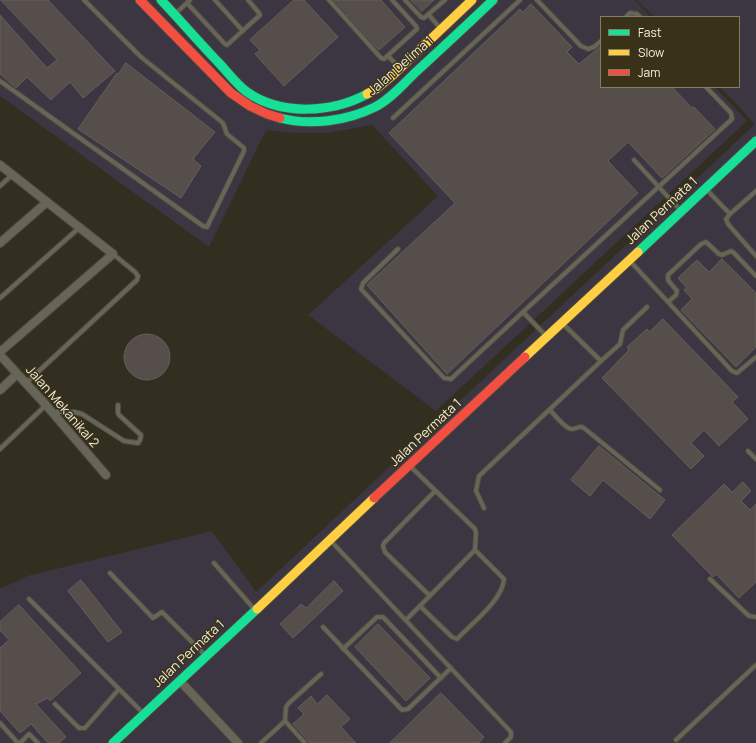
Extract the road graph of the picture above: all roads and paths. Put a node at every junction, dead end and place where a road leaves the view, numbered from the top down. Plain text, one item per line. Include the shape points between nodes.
1 (84, 0) edge
2 (140, 0) edge
3 (161, 0) edge
4 (215, 0) edge
5 (248, 0) edge
6 (329, 0) edge
7 (392, 0) edge
8 (406, 0) edge
9 (445, 0) edge
10 (472, 0) edge
11 (493, 0) edge
12 (520, 0) edge
13 (537, 0) edge
14 (188, 1) edge
15 (174, 14) junction
16 (428, 16) junction
17 (627, 16) edge
18 (639, 16) edge
19 (441, 29) junction
20 (243, 31) junction
21 (600, 41) edge
22 (202, 44) junction
23 (191, 55) junction
24 (388, 56) junction
25 (400, 68) junction
26 (0, 80) edge
27 (707, 88) edge
28 (394, 118) dead end
29 (756, 141) edge
30 (634, 160) dead end
31 (0, 165) edge
32 (13, 175) junction
33 (0, 186) edge
34 (659, 187) junction
35 (705, 189) junction
36 (756, 190) edge
37 (47, 202) junction
38 (681, 211) junction
39 (730, 214) junction
40 (79, 228) junction
41 (0, 243) edge
42 (398, 250) dead end
43 (113, 254) junction
44 (756, 256) edge
45 (629, 260) junction
46 (756, 276) edge
47 (0, 298) edge
48 (668, 302) junction
49 (647, 307) dead end
50 (523, 312) junction
51 (562, 323) junction
52 (547, 337) junction
53 (0, 352) edge
54 (0, 355) edge
55 (756, 357) edge
56 (601, 361) junction
57 (17, 374) junction
58 (26, 383) junction
59 (0, 390) edge
60 (118, 404) dead end
61 (46, 405) junction
62 (550, 410) junction
63 (52, 412) junction
64 (0, 449) edge
65 (748, 451) dead end
66 (756, 458) edge
67 (409, 466) junction
68 (106, 475) dead end
69 (660, 490) dead end
70 (435, 491) junction
71 (484, 508) dead end
72 (330, 540) junction
73 (475, 550) junction
74 (214, 563) dead end
75 (110, 573) dead end
76 (710, 579) dead end
77 (430, 596) junction
78 (29, 599) dead end
79 (420, 606) junction
80 (256, 610) junction
81 (756, 617) edge
82 (406, 620) junction
83 (323, 627) dead end
84 (343, 649) junction
85 (207, 656) junction
86 (756, 665) edge
87 (451, 668) junction
88 (321, 674) dead end
89 (441, 678) junction
90 (180, 681) junction
91 (119, 689) junction
92 (55, 704) dead end
93 (144, 714) junction
94 (285, 721) junction
95 (0, 723) edge
96 (676, 740) dead end
97 (19, 743) edge
98 (38, 743) edge
99 (113, 743) edge
100 (238, 743) edge
101 (261, 743) edge
102 (305, 743) edge
103 (505, 743) edge

1 - 26 lane via 142,57 222,123 227,134 244,148 207,227
2 - 23 street, Jalan Delima 1
3 - 15 street, Jalan Delima 1
4 - 20 lane
5 - 20 lane via 260,15
6 - 24 lane via 381,58
7 - 24 lane via 417,29
8 - 16 lane via 421,17
9 - 16 lane
10 - 19 street, Jalan Delima 1
11 - 23 street, Jalan Delima 1 via 395,92 377,106 348,117 321,121 292,121 270,116 234,96
12 - 28 lane
13 - 21 lane via 581,46 588,49
14 - 15 lane
14 - 20 lane via 224,44 229,44
15 - 22 street, Jalan Delima 1
16 - 19 lane
17 - 18 lane via 630,13
19 - 25 street, Jalan Delima 1
22 - 23 street
22 - 25 street, Jalan Delima 1 via 252,96 285,107 323,109 341,105 366,95
24 - 25 lane
27 - 34 lane via 731,113 732,119
29 - 35 street, Jalan Permata 1
30 - 34 lane
31 - 32 street
32 - 33 lane
32 - 37 street
34 - 38 lane
34 - 50 lane
35 - 38 street, Jalan Permata 1
35 - 39 lane
36 - 39 lane
37 - 40 street
37 - 41 street
38 - 45 street, Jalan Permata 1
39 - 44 lane via 726,219 728,224
40 - 43 street
40 - 47 lane
42 - 50 lane via 363,283 361,290 444,378 450,379
43 - 53 street
43 - 58 lane via 135,272 137,280
45 - 48 lane
45 - 51 street, Jalan Permata 1
46 - 48 lane via 734,253 731,251 719,254 706,242 668,274 668,280 677,291
48 - 55 lane via 732,371 740,372
49 - 56 lane via 624,330 620,344
50 - 52 lane
51 - 52 street, Jalan Permata 1
51 - 56 lane
52 - 67 street, Jalan Permata 1
54 - 57 street, Jalan Mekanikal 2
56 - 62 lane
57 - 58 street, Jalan Mekanikal 2
57 - 59 street
58 - 61 street, Jalan Mekanikal 2
60 - 63 lane via 119,415 141,435 138,443 124,441 82,414
61 - 63 street, Jalan Mekanikal 2
61 - 64 lane
62 - 69 lane via 567,428 584,428
62 - 71 lane via 479,476 476,491
63 - 68 street, Jalan Mekanikal 2
65 - 66 lane
67 - 70 lane
67 - 72 street, Jalan Permata 1
70 - 73 lane via 474,529
70 - 77 lane via 383,546 385,552
72 - 80 street, Jalan Permata 1
72 - 82 lane
73 - 77 lane
73 - 79 lane via 504,579 496,600 457,639
74 - 80 lane
75 - 85 lane via 154,618 162,612
76 - 81 lane via 750,616
77 - 79 lane
78 - 91 lane
79 - 82 lane
80 - 85 street, Jalan Permata 1
82 - 87 lane
83 - 84 lane
84 - 89 lane via 402,710 408,709
84 - 89 lane via 377,617 383,617
85 - 90 street, Jalan Permata 1
86 - 96 lane
87 - 89 lane
87 - 103 lane via 511,732 511,737
88 - 94 lane via 289,703 286,707
90 - 93 street, Jalan Permata 1
90 - 100 street
91 - 92 lane via 85,728 79,728
91 - 93 lane
93 - 99 street, Jalan Permata 1
94 - 101 lane
94 - 102 lane
95 - 97 lane
97 - 98 lane via 29,734

